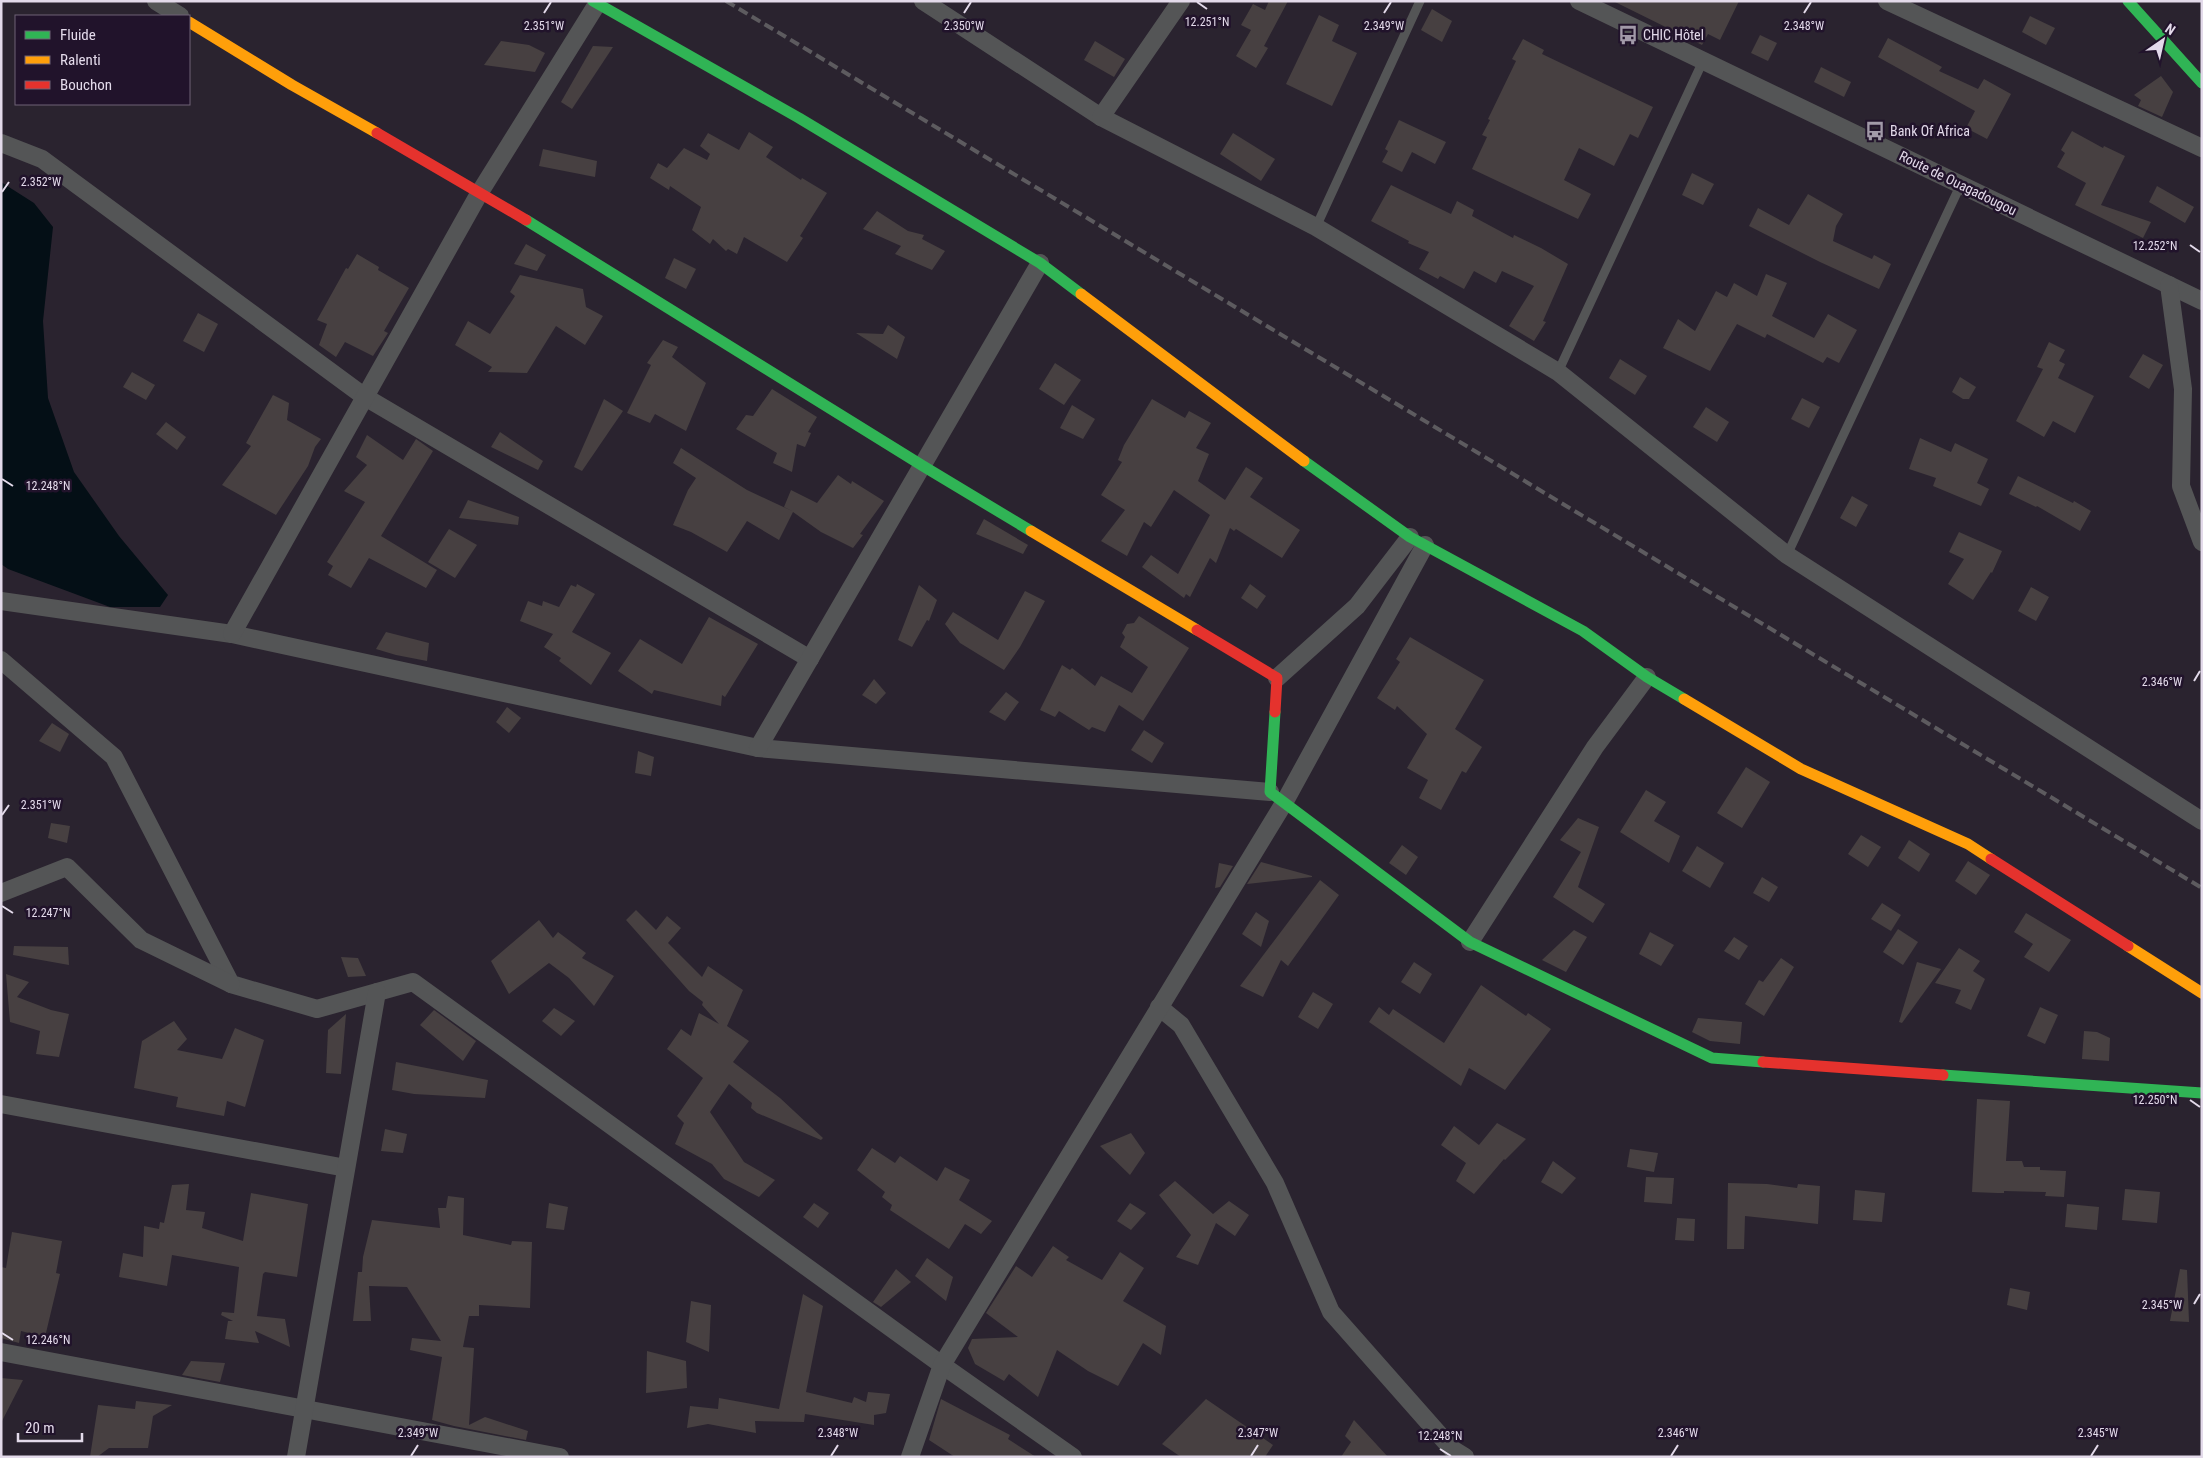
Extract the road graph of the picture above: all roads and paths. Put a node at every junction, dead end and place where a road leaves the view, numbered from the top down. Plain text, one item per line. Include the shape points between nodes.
1 (156, 1) edge
2 (923, 1) edge
3 (1182, 1) edge
4 (1420, 1) edge
5 (1579, 1) edge
6 (1887, 1) edge
7 (2128, 1) edge
8 (595, 2) edge
9 (178, 15) edge
10 (190, 23) edge
11 (1703, 60) junction
12 (2202, 83) edge
13 (1101, 117) junction
14 (1, 143) edge
15 (2202, 148) edge
16 (1961, 184) junction
17 (480, 192) junction
18 (1316, 227) junction
19 (1040, 263) junction
20 (2169, 285) junction
21 (2202, 301) edge
22 (1558, 372) junction
23 (365, 397) junction
24 (924, 466) junction
25 (1418, 541) junction
26 (2202, 542) edge
27 (1787, 556) junction
28 (1, 601) edge
29 (232, 634) junction
30 (810, 659) junction
31 (1, 660) edge
32 (1647, 677) junction
33 (1277, 678) junction
34 (758, 748) junction
35 (1277, 797) junction
36 (2202, 821) edge
37 (1, 893) edge
38 (1470, 942) junction
39 (231, 984) junction
40 (377, 992) junction
41 (2202, 993) edge
42 (1159, 1007) junction
43 (2202, 1093) edge
44 (1, 1104) edge
45 (346, 1168) junction
46 (1, 1352) edge
47 (942, 1364) junction
48 (304, 1409) junction
49 (296, 1457) edge
50 (560, 1457) edge
51 (910, 1457) edge
52 (1074, 1457) edge
53 (1465, 1457) edge

1 - 9 street
2 - 13 street
3 - 13 street
4 - 18 lane
5 - 11 street, Route de Ouagadougou
6 - 15 street
7 - 12 street
8 - 17 street
8 - 19 street via 800,118
10 - 17 street
11 - 16 street, Route de Ouagadougou
11 - 22 lane
13 - 18 street
14 - 23 street via 42,158
16 - 20 street, Route de Ouagadougou
16 - 27 lane
17 - 23 street
17 - 24 street
18 - 22 street
19 - 24 street
19 - 25 street via 1255,426
20 - 21 street, Route de Ouagadougou
20 - 26 street via 2183,389 2181,486
22 - 27 street
23 - 29 street
23 - 30 street
24 - 30 street
24 - 33 street
25 - 32 street via 1583,631
25 - 33 street via 1357,606
25 - 35 street
27 - 36 street
28 - 29 street
29 - 34 street
30 - 34 street
31 - 39 street via 114,757
32 - 38 street via 1595,747
32 - 41 street via 1801,769 1968,844
33 - 35 street
34 - 35 street
35 - 38 street
35 - 42 street
37 - 39 street via 67,867 141,940
38 - 43 street via 1712,1058
39 - 40 street via 317,1009
40 - 45 street
40 - 47 street via 413,982
42 - 47 street
42 - 53 street via 1181,1025 1276,1183 1331,1312 1452,1449
44 - 45 street
45 - 48 street
46 - 48 street
47 - 51 street
47 - 52 street
48 - 49 street
48 - 50 street

